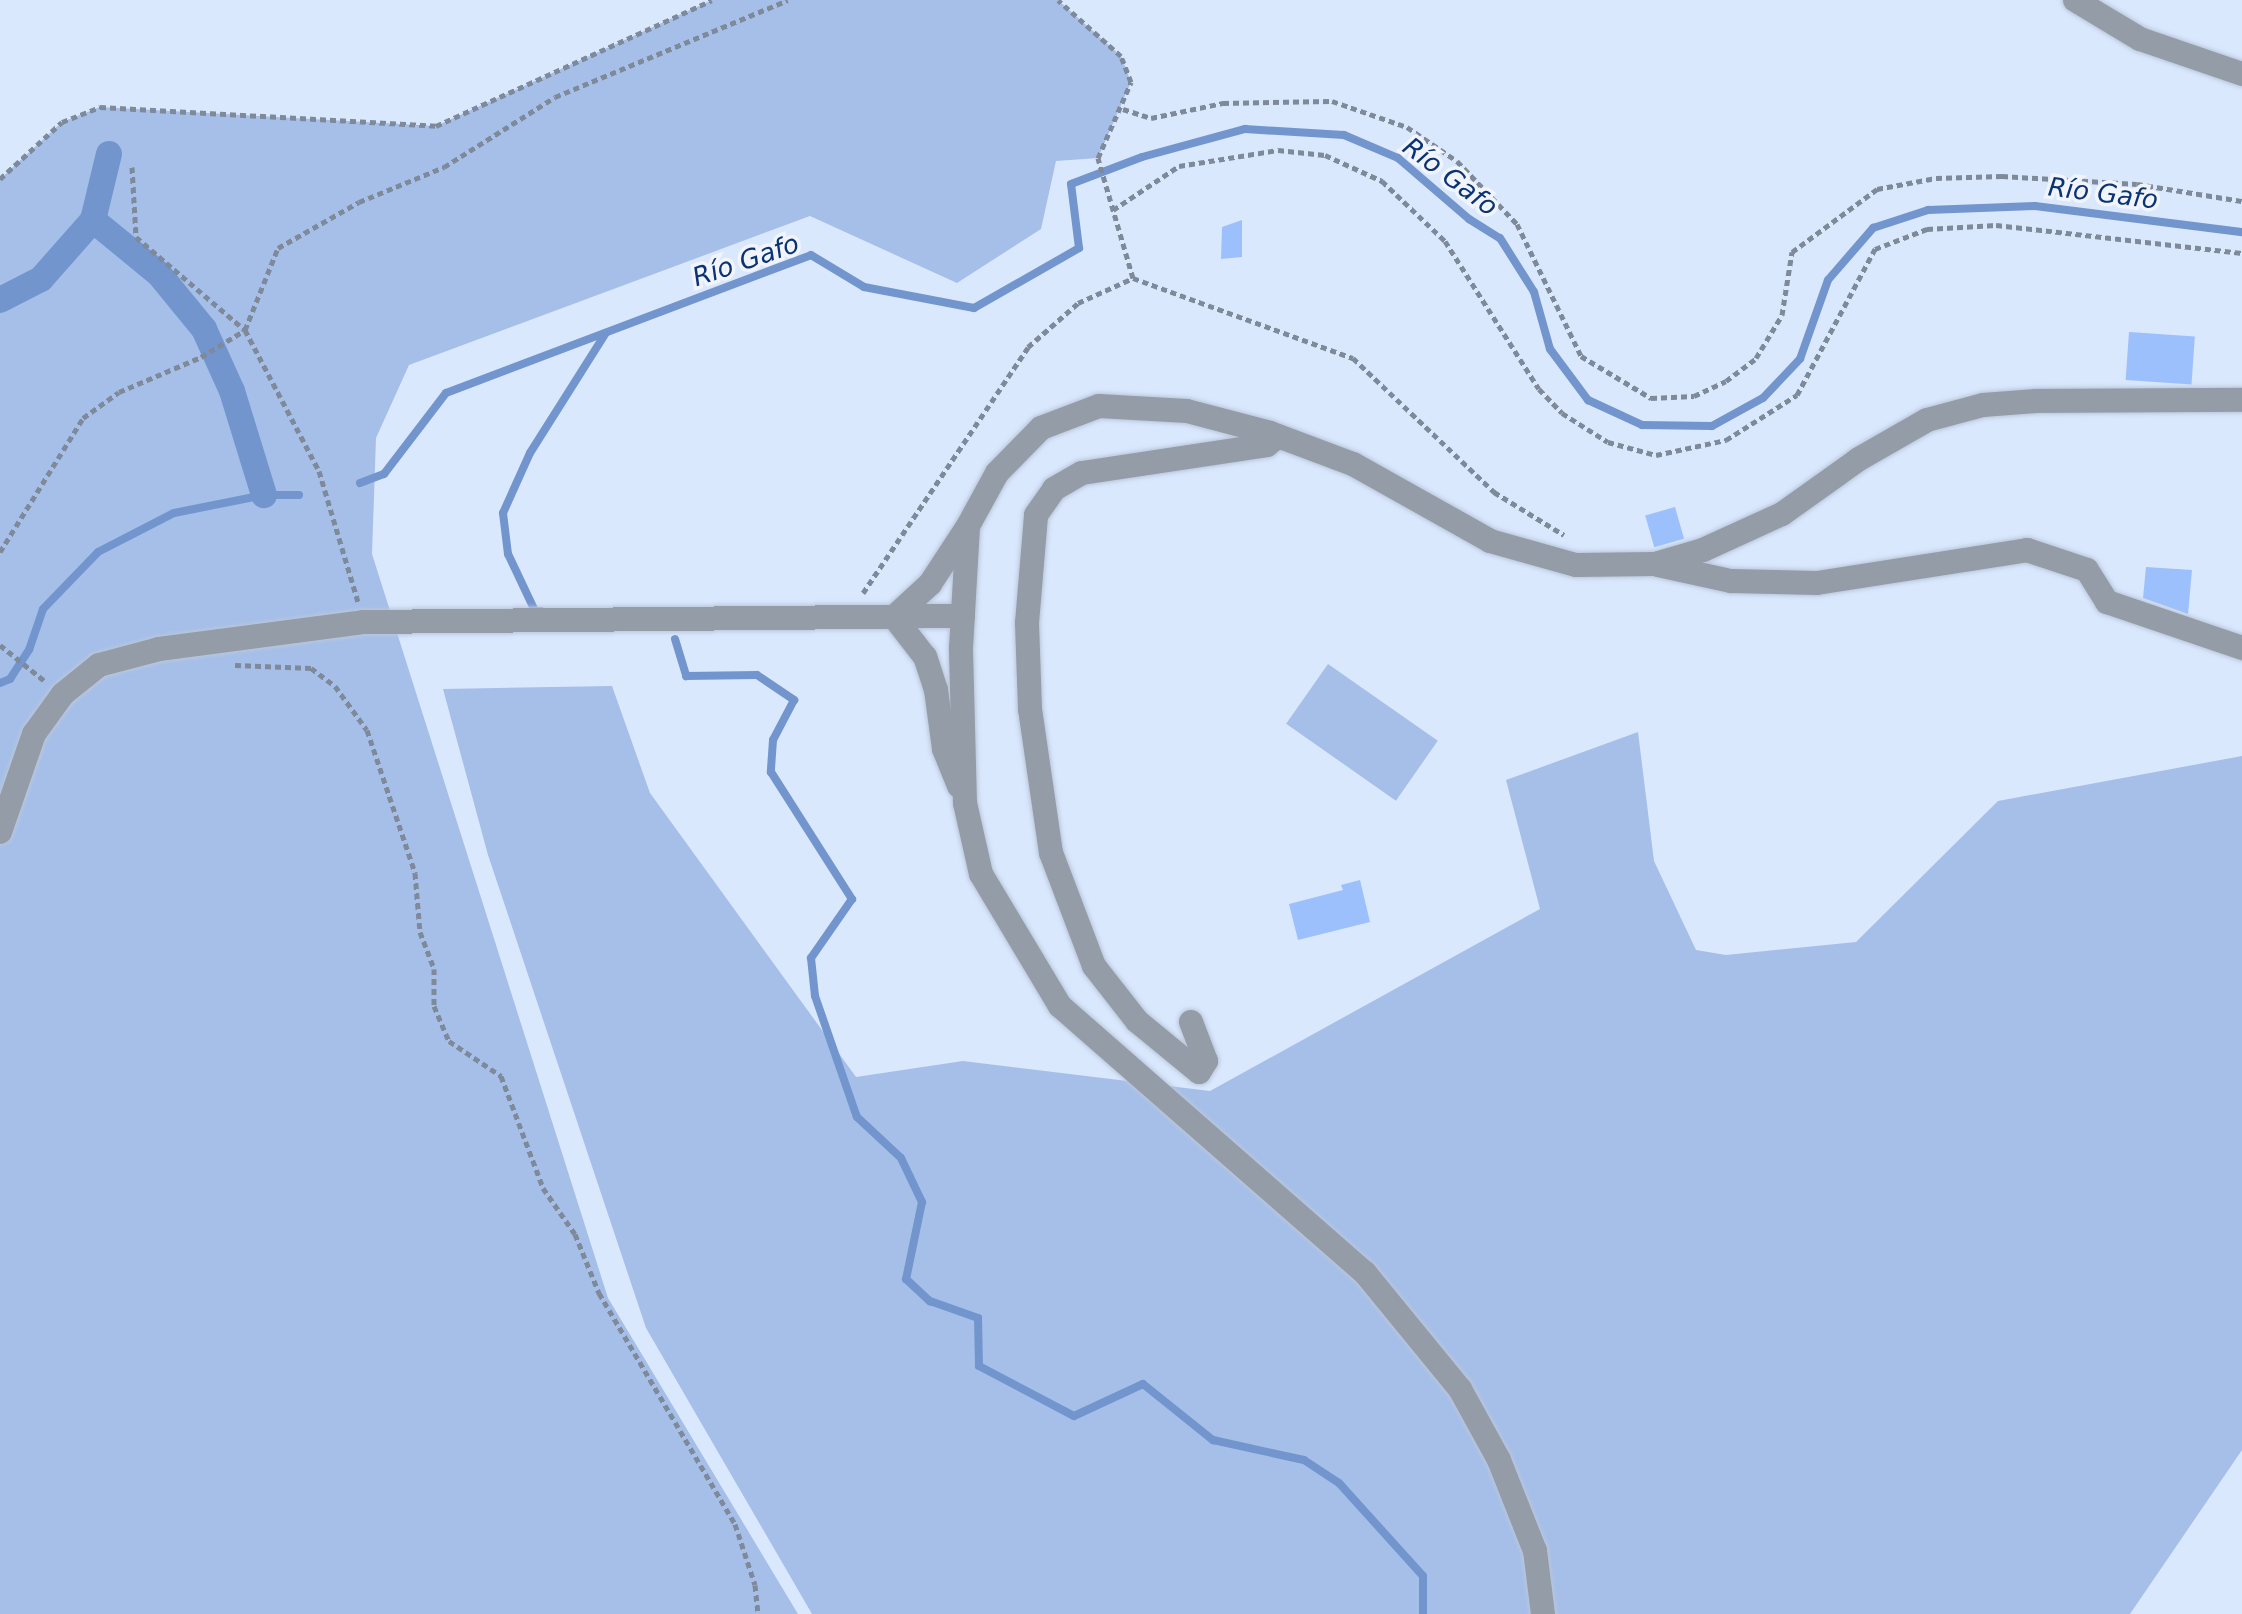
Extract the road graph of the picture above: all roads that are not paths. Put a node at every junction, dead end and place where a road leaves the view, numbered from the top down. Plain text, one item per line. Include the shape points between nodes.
1 (2075, 0) edge
2 (2242, 74) edge
3 (2242, 400) edge
4 (1278, 436) junction
5 (968, 526) junction
6 (1655, 564) junction
7 (963, 616) junction
8 (894, 617) junction
9 (2242, 648) edge
10 (965, 803) junction
11 (0, 832) edge
12 (1191, 1022) dead end
13 (1543, 1614) edge

1 - 2 street via 2140,39
3 - 6 street via 2036,401 1983,405 1927,420 1859,459 1782,514 1703,550
4 - 5 street via 1187,411 1099,406 1041,428 997,473
4 - 6 street via 1353,464 1490,541 1576,565
4 - 12 street via 1267,445 1082,473 1054,489 1036,515 1027,623 1030,709 1051,853 1094,966 1137,1021 1199,1072 1206,1061
5 - 7 street
5 - 8 street via 930,584
6 - 9 street via 1731,581 1817,583 2027,550 2087,570 2107,602
7 - 8 street
7 - 10 street
8 - 10 street via 925,657 936,690 944,749
8 - 11 street via 363,622 159,649 99,665 63,694 34,734
10 - 13 street via 981,874 1060,1006 1365,1273 1460,1389 1499,1460 1535,1551

